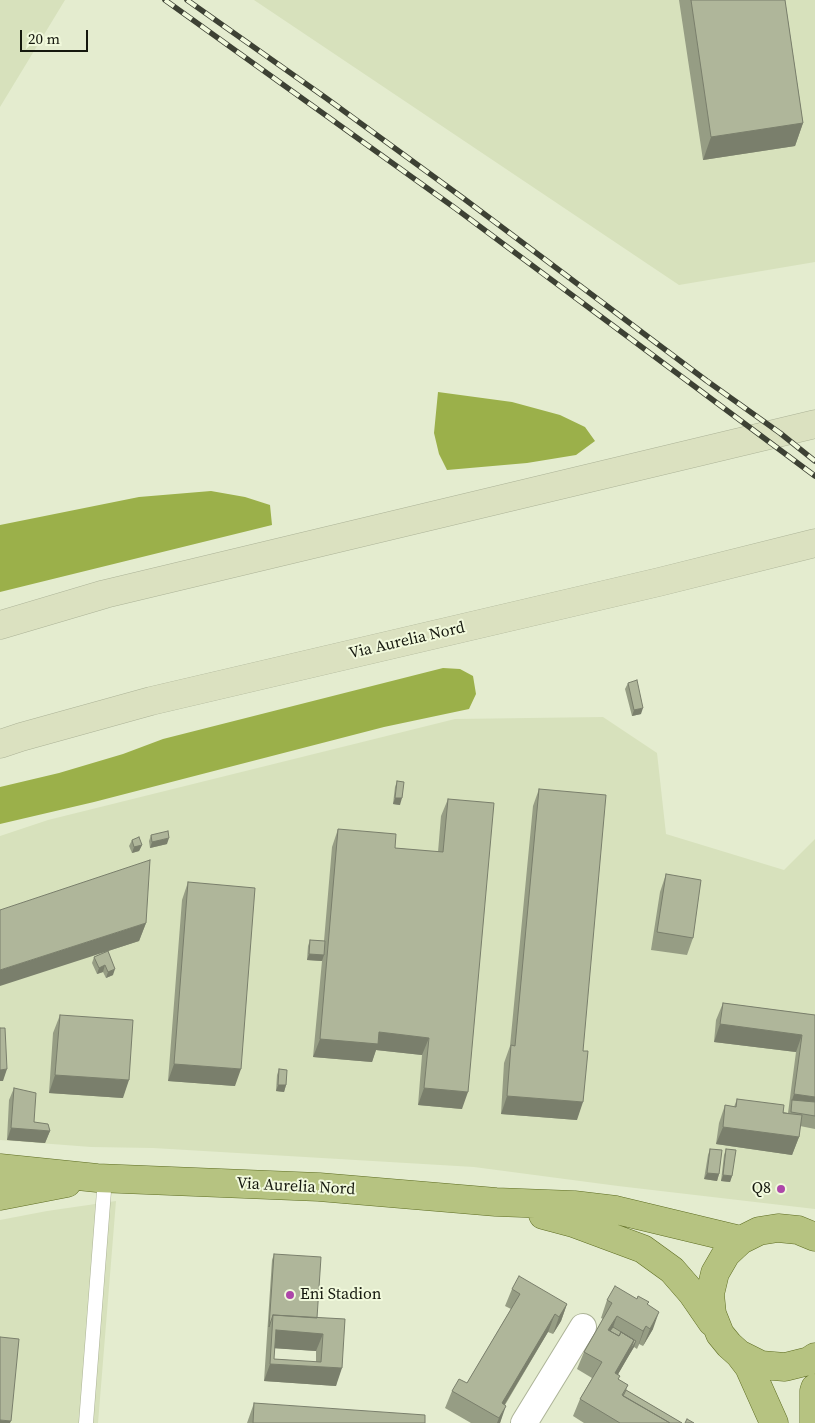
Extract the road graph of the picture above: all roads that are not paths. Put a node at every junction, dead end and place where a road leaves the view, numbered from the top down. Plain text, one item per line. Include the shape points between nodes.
1 (815, 424) edge
2 (815, 543) edge
3 (0, 625) edge
4 (0, 744) edge
5 (0, 1168) edge
6 (101, 1178) junction
7 (0, 1196) edge
8 (496, 1202) junction
9 (815, 1237) edge
10 (741, 1240) junction
11 (583, 1327) dead end
12 (720, 1334) junction
13 (739, 1354) junction
14 (815, 1357) edge
15 (815, 1388) edge
16 (86, 1423) edge
17 (524, 1423) edge
18 (774, 1423) edge
19 (814, 1423) edge

1 - 3 main road via 105,594
2 - 4 main road, Via Aurelia Nord via 151,701
5 - 6 main road, Via Aurelia Nord
6 - 7 main road, Via Aurelia Nord
6 - 8 main road, Via Aurelia Nord via 319,1187
6 - 16 lane
8 - 10 main road, Via Aurelia Nord via 616,1210
8 - 12 main road, Via Aurelia Nord via 573,1223 643,1250 672,1270
9 - 10 main road, Via Aurelia Nord via 798,1230 778,1228 759,1231
10 - 12 main road, Via Aurelia Nord via 726,1254 715,1273 710,1294 712,1314
11 - 17 street
12 - 13 main road, Via Aurelia Nord
13 - 14 main road, Via Aurelia Nord via 761,1365 785,1367
13 - 18 main road via 749,1367
15 - 19 main road

